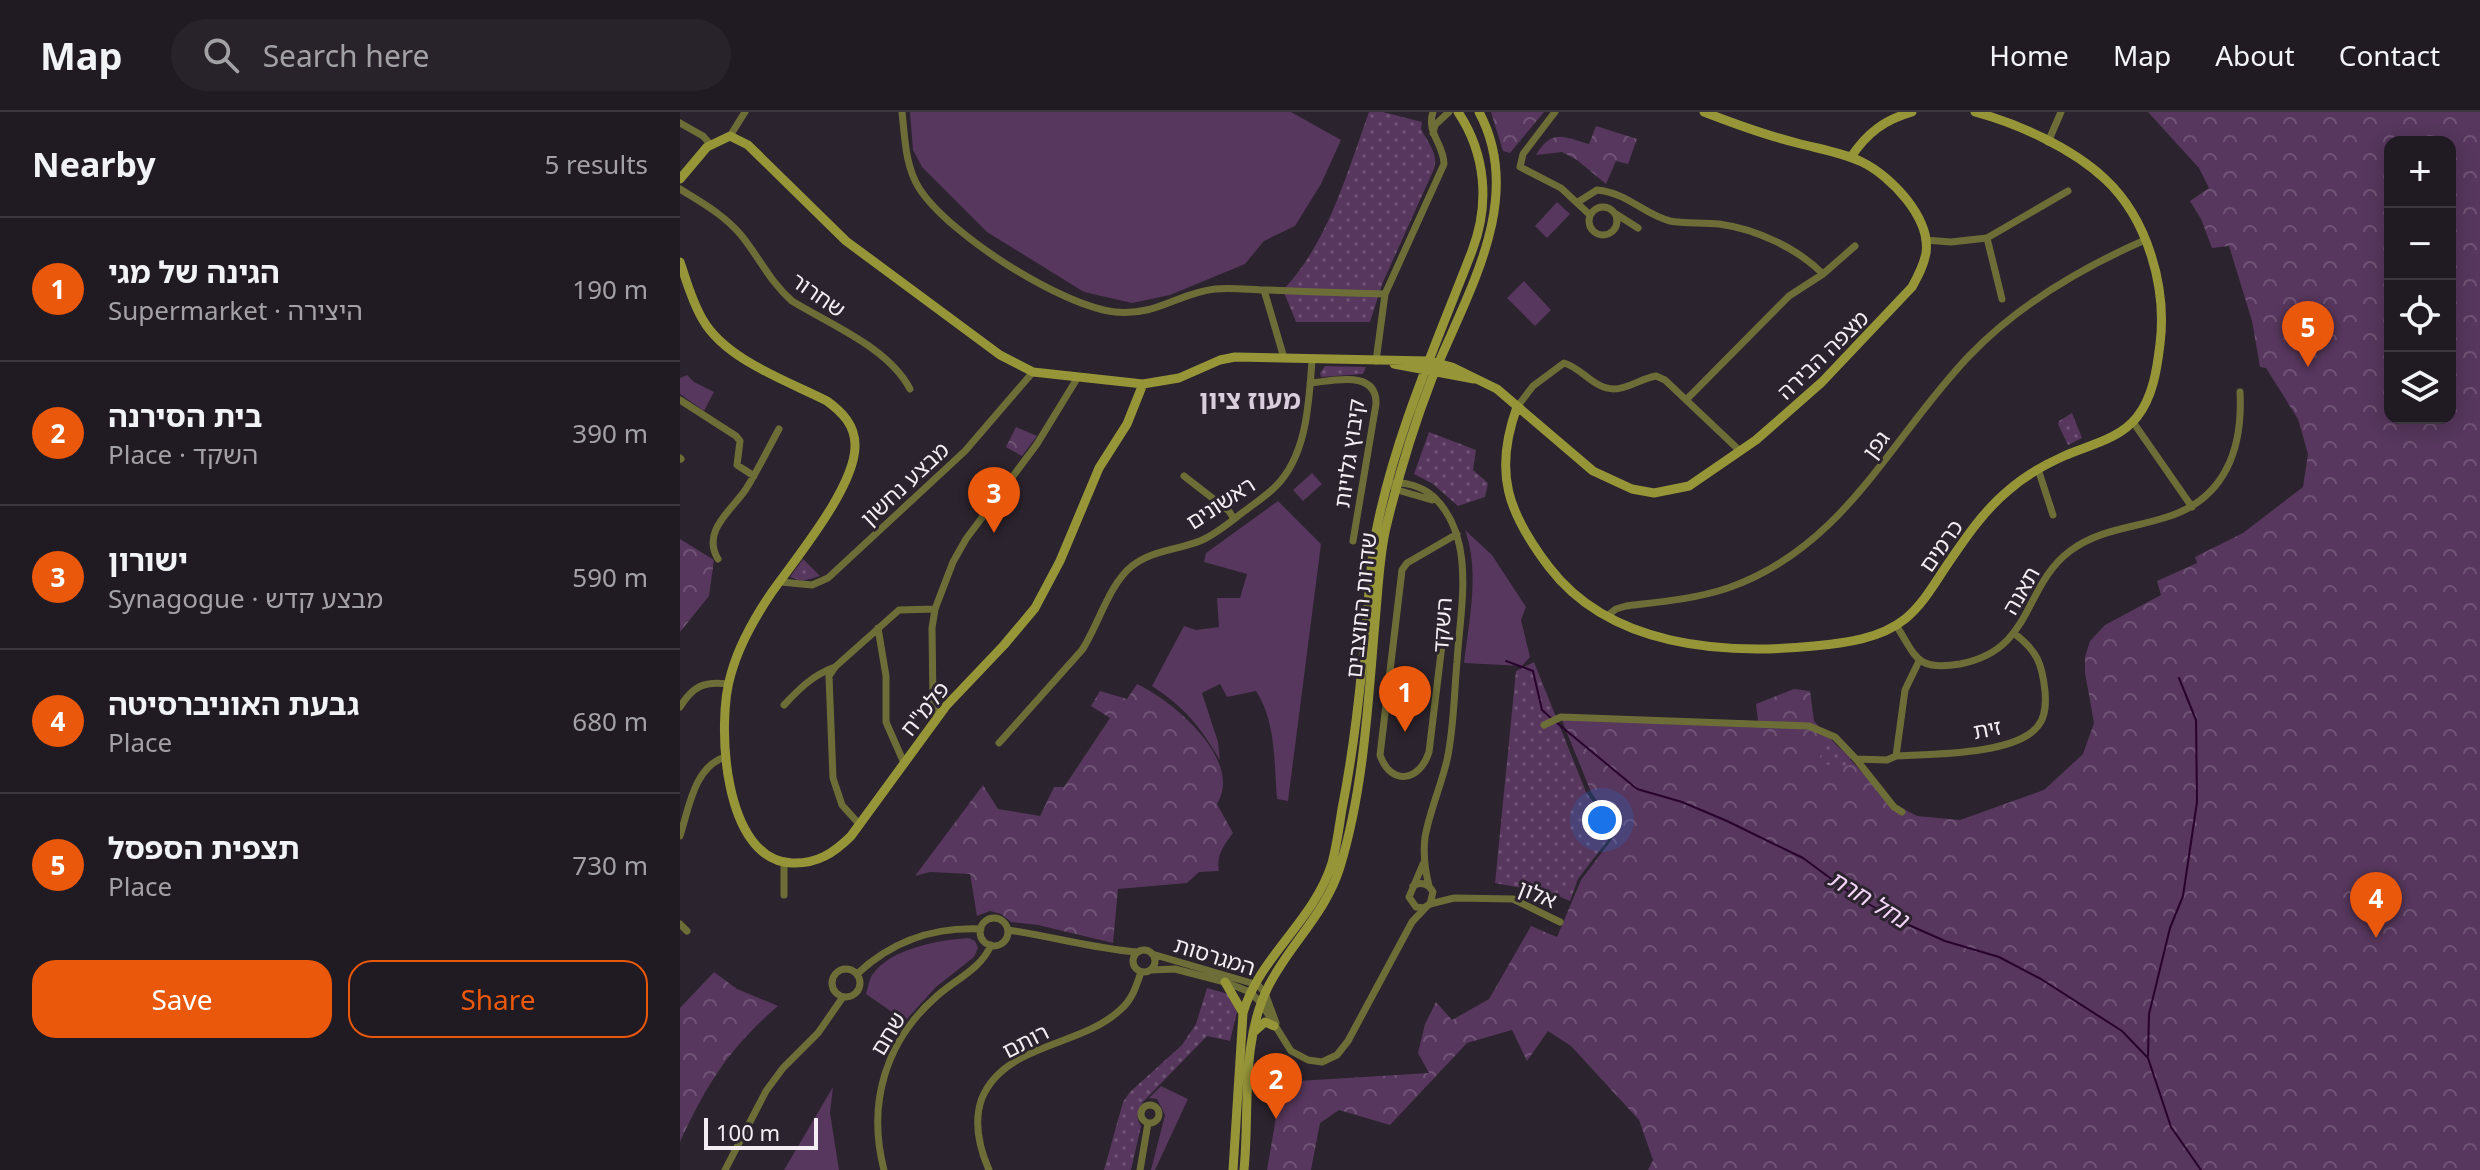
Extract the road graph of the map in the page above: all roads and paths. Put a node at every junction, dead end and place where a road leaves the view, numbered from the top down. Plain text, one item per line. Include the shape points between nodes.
1 (745, 112) edge
2 (902, 112) edge
3 (1433, 112) edge
4 (1449, 112) edge
5 (1458, 112) edge
6 (1555, 112) edge
7 (1704, 112) edge
8 (1912, 112) edge
9 (1975, 112) edge
10 (2061, 112) edge
11 (1481, 114) edge
12 (680, 123) edge
13 (1433, 135) junction
14 (730, 136) junction
15 (2048, 142) junction
16 (711, 145) junction
17 (1851, 157) junction
18 (680, 179) edge
19 (680, 189) edge
20 (2068, 191) dead end
21 (1578, 202) junction
22 (1616, 214) junction
23 (1590, 215) junction
24 (1638, 228) dead end
25 (1987, 238) junction
26 (1925, 240) junction
27 (2145, 240) junction
28 (1855, 246) dead end
29 (680, 262) edge
30 (1823, 274) junction
31 (1264, 290) junction
32 (1385, 294) junction
33 (2002, 299) dead end
34 (1284, 358) junction
35 (1312, 360) junction
36 (1377, 361) junction
37 (1432, 367) junction
38 (1033, 372) junction
39 (1078, 377) junction
40 (1310, 383) junction
41 (1143, 384) junction
42 (910, 389) dead end
43 (2240, 392) dead end
44 (680, 400) edge
45 (1686, 400) junction
46 (1517, 407) junction
47 (2133, 422) junction
48 (779, 429) dead end
49 (1740, 451) junction
50 (2038, 469) junction
51 (754, 476) junction
52 (1184, 476) dead end
53 (1394, 485) junction
54 (2192, 507) junction
55 (2053, 515) dead end
56 (1234, 519) junction
57 (1457, 534) junction
58 (1353, 541) dead end
59 (718, 559) dead end
60 (781, 582) junction
61 (935, 609) junction
62 (1607, 616) junction
63 (1896, 625) junction
64 (878, 628) junction
65 (1444, 628) dead end
66 (2015, 634) junction
67 (1919, 661) junction
68 (835, 667) junction
69 (728, 684) junction
70 (784, 705) dead end
71 (680, 707) edge
72 (937, 718) junction
73 (1544, 725) dead end
74 (999, 743) dead end
75 (1429, 752) junction
76 (1448, 752) junction
77 (1896, 756) junction
78 (725, 757) junction
79 (1856, 759) junction
80 (904, 763) junction
81 (1902, 812) dead end
82 (860, 825) junction
83 (680, 836) edge
84 (1424, 860) junction
85 (784, 863) junction
86 (1413, 886) junction
87 (1430, 887) junction
88 (784, 895) dead end
89 (1454, 898) junction
90 (1410, 901) junction
91 (1429, 905) junction
92 (1412, 922) junction
93 (1560, 922) dead end
94 (680, 924) edge
95 (981, 929) junction
96 (1008, 930) junction
97 (687, 931) dead end
98 (991, 945) junction
99 (1112, 949) junction
100 (1138, 952) junction
101 (1152, 954) junction
102 (1133, 963) junction
103 (1151, 970) junction
104 (1141, 972) junction
105 (857, 974) junction
106 (1225, 982) junction
107 (1252, 988) junction
108 (1265, 993) junction
109 (843, 997) junction
110 (1261, 1003) junction
111 (1243, 1013) junction
112 (1274, 1026) junction
113 (1253, 1033) junction
114 (1281, 1036) junction
115 (1148, 1123) dead end
116 (725, 1170) edge
117 (884, 1170) edge
118 (989, 1170) edge
119 (1140, 1170) edge
120 (1233, 1170) edge
121 (1244, 1170) edge

1 - 14 street
2 - 31 street via 910,170 932,206 954,227 1052,292 1091,307 1137,313 1206,290
3 - 13 street
4 - 13 street via 1435,125
5 - 37 street, שדרות החוצבים via 1481,166 1483,213
6 - 21 street via 1523,154 1520,167
7 - 17 street
8 - 17 street via 1877,126
9 - 15 street
10 - 15 street
11 - 37 street, שדרות החוצבים via 1494,157 1494,221
12 - 16 street
13 - 32 street via 1444,157 1442,172
14 - 16 street
14 - 38 street via 748,145 846,241 1000,355
15 - 27 street via 2108,182
16 - 18 street
17 - 26 street via 1894,186 1917,216
19 - 42 street, שחרור via 729,222 792,301 885,359 902,373
20 - 25 street
21 - 23 street
21 - 30 street via 1597,190 1607,191 1670,221 1740,229 1796,253
22 - 23 street via 1604,206
22 - 23 street via 1616,228 1604,236 1591,229
22 - 24 street
25 - 26 street
25 - 33 street
26 - 49 street, מצפה הבירה via 1921,271 1897,304 1822,382
27 - 47 street via 2157,277 2162,335 2151,390
27 - 62 street, גפן via 2064,282 1990,335 1932,398 1849,507 1797,553 1727,588 1626,606
28 - 30 street
29 - 60 street via 704,322 724,345 827,401 848,419 853,431 854,457 843,487
30 - 45 street via 1789,296
31 - 32 street
31 - 34 street
32 - 36 street
34 - 35 street, מצפה הבירה
34 - 41 street, מצפה הבירה via 1235,357 1179,378
35 - 36 street, מצפה הבירה
35 - 40 street, ראשונים
36 - 37 street, מצפה הבירה
37 - 46 street, מצפה הבירה via 1485,381
37 - 53 street, שדרות החוצבים
38 - 39 street
38 - 60 street, מבצע נחשון via 965,451 828,578 812,585
39 - 41 street
39 - 61 street via 1030,454 966,539
40 - 56 street, ראשונים via 1303,432 1287,472
40 - 58 street, קיבוץ גלויות via 1354,379 1374,390
41 - 72 street, פלמ"ח via 1035,608
43 - 54 street, תאנה via 2241,432 2233,456 2208,495
44 - 51 street via 736,436 737,465
45 - 46 street via 1656,376 1612,389 1564,363 1533,386
45 - 49 street
46 - 49 street, מצפה הבירה via 1593,471 1632,489 1654,493 1689,486
46 - 62 street, כרמים via 1504,463 1513,508 1555,574
47 - 50 street, כרמים via 2110,438
47 - 54 street
48 - 51 street
50 - 55 street
50 - 63 street, כרמים via 1991,506 1914,611
51 - 59 street via 719,521 713,544
52 - 56 street
53 - 57 street, השקד via 1425,490 1444,508
53 - 107 street, שדרות החוצבים via 1376,533 1354,743 1332,862 1311,909
53 - 108 street, שדרות החוצבים via 1382,548 1361,766 1340,867 1317,917
54 - 66 street, תאנה via 2099,536 2069,552 2044,580
56 - 74 street, ראשונים via 1209,537 1160,551 1131,567 1082,650
57 - 75 street via 1402,570 1380,755 1387,769 1410,777
57 - 76 street, השקד via 1463,567
60 - 69 street via 753,624
61 - 64 street via 899,610
61 - 72 street
62 - 63 street, כרמים via 1674,641 1737,648 1835,644
63 - 67 street
64 - 68 street
64 - 80 street via 886,722
65 - 75 street
66 - 67 street, תאנה via 1976,660 1925,666
66 - 77 street, זית via 2033,648 2045,687 2039,726 2018,740 1953,753
67 - 77 street via 1905,690
68 - 70 street via 818,673
68 - 82 street via 829,676 833,778 842,805
69 - 71 street via 700,685
69 - 78 street
72 - 80 street, פלמ"ח
73 - 79 street via 1561,717 1809,726 1835,737
75 - 76 street
76 - 84 street, השקד via 1427,827
77 - 79 street, זית
78 - 83 street via 702,774
78 - 85 street via 748,833 770,858
79 - 81 street
80 - 82 street, פלמ"ח
82 - 85 street, פלמ"ח via 824,857
84 - 86 street, השקד
84 - 87 street, השקד
85 - 88 street
86 - 87 street
86 - 90 street
87 - 89 street, אלון
87 - 91 street
89 - 91 street, אלון
89 - 93 street, אלון via 1513,899
90 - 91 street via 1420,908
90 - 92 street
91 - 92 street
92 - 114 street via 1337,1055 1322,1062 1308,1060 1291,1051
94 - 97 street
95 - 96 street via 995,918
95 - 98 street via 982,939
95 - 105 street via 945,929 915,937 885,951
96 - 98 street via 1003,942
96 - 99 street
98 - 117 street, שחם via 981,962 916,1017 888,1062 877,1108
99 - 100 street
99 - 102 street
100 - 101 street
100 - 102 street
101 - 103 street via 1156,962
101 - 107 street, המגרסות
102 - 104 street
103 - 104 street
103 - 106 street, המגרסות via 1167,968
104 - 118 street, רותם via 1131,998 1111,1018 1012,1064 992,1082 980,1103 977,1127
105 - 109 street via 858,990
105 - 109 street via 845,970 835,976 834,989
106 - 107 street, המגרסות
106 - 111 street
107 - 108 street, המגרסות
107 - 110 street, המגרסות
107 - 111 street, שדרות החוצבים
108 - 110 street, שדרות החוצבים
108 - 114 street
109 - 116 street via 766,1091
110 - 112 street
110 - 113 street, שדרות החוצבים
111 - 120 street, שדרות החוצבים
112 - 113 street via 1265,1022
112 - 114 street
113 - 121 street, שדרות החוצבים
115 - 119 street

